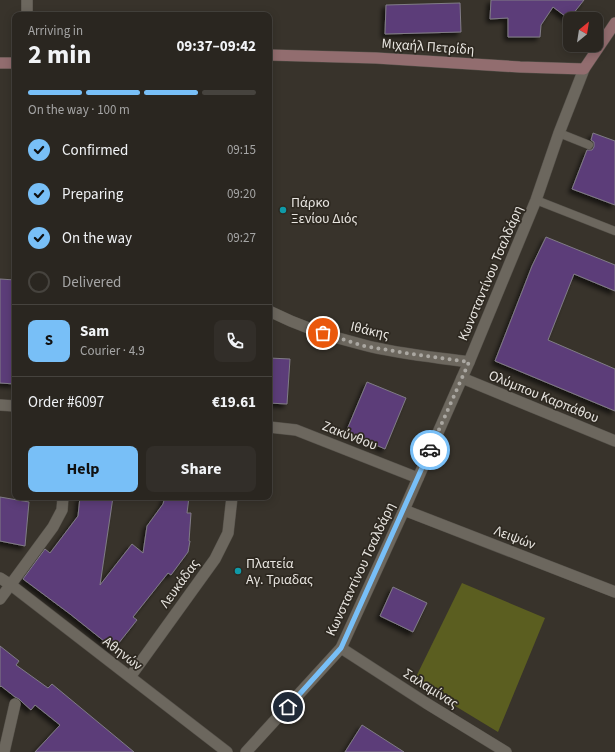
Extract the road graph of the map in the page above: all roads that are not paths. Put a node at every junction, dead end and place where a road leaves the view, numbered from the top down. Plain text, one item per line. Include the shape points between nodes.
1 (27, 0) edge
2 (27, 12) edge
3 (615, 23) edge
4 (272, 55) edge
5 (0, 63) edge
6 (12, 63) edge
7 (584, 69) junction
8 (559, 133) junction
9 (589, 145) dead end
10 (536, 200) junction
11 (615, 231) edge
12 (272, 312) edge
13 (469, 362) junction
14 (462, 378) junction
15 (0, 405) edge
16 (12, 406) edge
17 (272, 427) edge
18 (615, 441) edge
19 (418, 478) junction
20 (63, 500) edge
21 (232, 500) edge
22 (404, 510) junction
23 (0, 578) edge
24 (11, 585) junction
25 (615, 592) edge
26 (0, 599) edge
27 (341, 648) junction
28 (130, 677) junction
29 (15, 704) dead end
30 (4, 752) edge
31 (227, 752) edge
32 (246, 752) edge
33 (506, 752) edge

1 - 2 street
3 - 7 main road, Κωνσταντίνου Τσαλδάρη
4 - 7 main road, Μιχαήλ Πετρίδη
5 - 6 main road
7 - 8 street, Κωνσταντίνου Τσαλδάρη
8 - 9 lane
8 - 10 street, Κωνσταντίνου Τσαλδάρη
10 - 11 lane
10 - 13 street, Κωνσταντίνου Τσαλδάρη
12 - 13 street, Ιθάκης via 295,324 364,346
13 - 14 street, Κωνσταντίνου Τσαλδάρη
14 - 18 street, Ολύμπου Καρπάθου
14 - 19 street, Κωνσταντίνου Τσαλδάρη
15 - 16 street
17 - 19 street, Ζακύνθου via 296,430
19 - 22 street, Κωνσταντίνου Τσαλδάρη
20 - 24 street via 62,510 53,528
21 - 28 street, Λευκάδας via 228,533 215,559
22 - 25 street, Λειψών
22 - 27 street, Κωνσταντίνου Τσαλδάρη
23 - 24 street, Αθηνών
24 - 26 street
24 - 28 street, Αθηνών
27 - 32 street, Κωνσταντίνου Τσαλδάρη
27 - 33 street, Σαλαμίνας
28 - 31 street, Αθηνών
29 - 30 street

